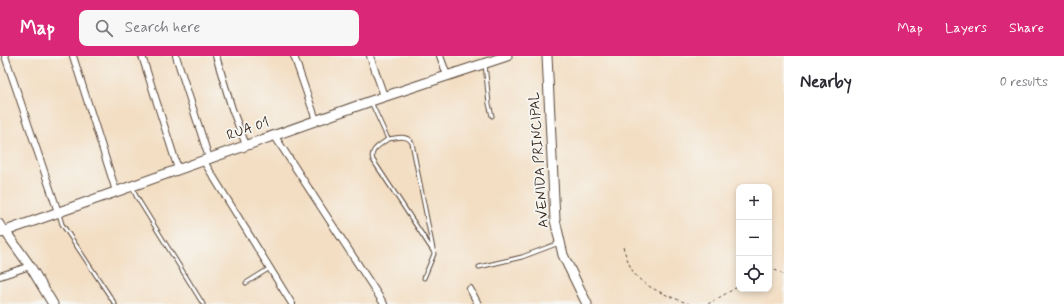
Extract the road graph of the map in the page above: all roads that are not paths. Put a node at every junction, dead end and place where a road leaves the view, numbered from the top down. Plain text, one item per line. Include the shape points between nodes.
1 (5, 56) edge
2 (73, 56) edge
3 (142, 56) edge
4 (176, 56) edge
5 (216, 56) edge
6 (294, 56) edge
7 (370, 56) edge
8 (440, 56) edge
9 (507, 56) edge
10 (547, 56) edge
11 (484, 63) junction
12 (446, 75) junction
13 (384, 96) junction
14 (371, 101) junction
15 (492, 116) dead end
16 (316, 120) junction
17 (274, 135) junction
18 (388, 139) junction
19 (246, 145) junction
20 (206, 159) junction
21 (178, 169) junction
22 (132, 185) junction
23 (116, 191) junction
24 (58, 212) junction
25 (2, 229) edge
26 (560, 243) junction
27 (434, 254) junction
28 (30, 266) junction
29 (479, 267) dead end
30 (270, 268) junction
31 (0, 276) edge
32 (424, 278) dead end
33 (246, 283) dead end
34 (470, 289) dead end
35 (53, 304) edge
36 (115, 304) edge
37 (202, 304) edge
38 (292, 304) edge
39 (384, 304) edge
40 (478, 304) edge
41 (587, 304) edge

1 - 24 street
2 - 23 street
3 - 21 street
4 - 20 street
5 - 19 street
6 - 16 street
7 - 13 street
8 - 12 street
9 - 11 street, RUA 01
10 - 26 street, AVENIDA PRINCIPAL via 555,220
11 - 12 street, RUA 01
11 - 15 lane
12 - 13 street, RUA 01
13 - 14 street, RUA 01
14 - 16 street, RUA 01
14 - 18 lane
16 - 17 street, RUA 01
17 - 19 street, RUA 01
17 - 39 street
18 - 27 lane via 405,137 410,138 412,143
18 - 27 lane via 373,150 371,155
19 - 20 street, RUA 01
20 - 21 street, RUA 01
20 - 30 street
21 - 22 street, RUA 01
22 - 23 street, RUA 01
22 - 37 lane via 136,196
23 - 24 street, RUA 01
24 - 25 street, RUA 01
24 - 36 lane via 62,224
25 - 28 street
26 - 29 lane via 522,257
26 - 41 street, AVENIDA PRINCIPAL via 563,255
27 - 32 lane
28 - 31 street
28 - 35 street
30 - 33 lane
30 - 38 street
34 - 40 street

